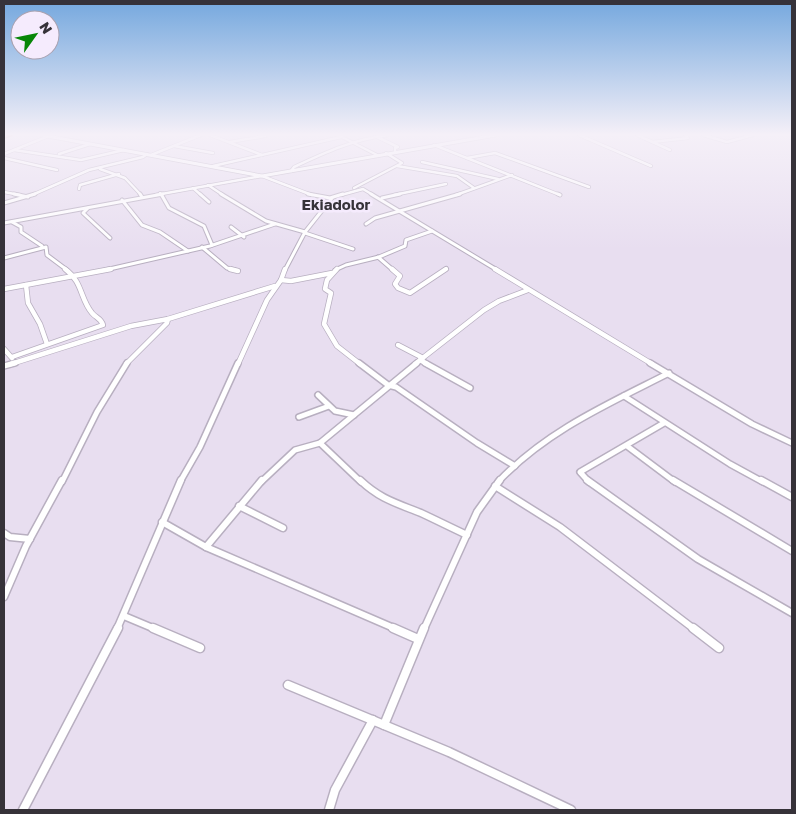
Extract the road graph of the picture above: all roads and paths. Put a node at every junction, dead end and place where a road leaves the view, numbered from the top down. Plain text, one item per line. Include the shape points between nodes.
1 (85, 173) edge
2 (114, 173) edge
3 (247, 173) edge
4 (279, 173) edge
5 (385, 173) edge
6 (439, 173) edge
7 (472, 173) edge
8 (507, 173) edge
9 (551, 173) edge
10 (119, 174) junction
11 (512, 175) junction
12 (262, 176) junction
13 (499, 179) junction
14 (446, 184) dead end
15 (208, 186) junction
16 (362, 186) junction
17 (589, 187) dead end
18 (193, 188) junction
19 (474, 188) junction
20 (79, 189) dead end
21 (4, 192) edge
22 (160, 193) junction
23 (560, 195) dead end
24 (28, 197) junction
25 (142, 197) junction
26 (332, 198) junction
27 (382, 198) junction
28 (122, 200) junction
29 (209, 202) dead end
30 (4, 203) edge
31 (91, 206) junction
32 (401, 211) junction
33 (12, 222) junction
34 (4, 223) edge
35 (275, 224) junction
36 (366, 224) dead end
37 (231, 226) dead end
38 (432, 231) junction
39 (305, 232) junction
40 (244, 237) junction
41 (110, 238) dead end
42 (212, 245) junction
43 (42, 246) junction
44 (202, 247) junction
45 (353, 249) dead end
46 (188, 251) junction
47 (378, 257) junction
48 (4, 258) edge
49 (446, 269) dead end
50 (238, 271) dead end
51 (332, 273) junction
52 (75, 276) junction
53 (281, 280) junction
54 (26, 285) junction
55 (275, 286) junction
56 (4, 289) edge
57 (528, 290) junction
58 (168, 319) junction
59 (96, 329) junction
60 (110, 331) dead end
61 (47, 344) junction
62 (398, 345) dead end
63 (4, 349) edge
64 (12, 357) junction
65 (421, 359) junction
66 (6, 366) edge
67 (669, 374) junction
68 (388, 386) junction
69 (470, 388) dead end
70 (318, 395) dead end
71 (624, 396) junction
72 (330, 406) junction
73 (354, 415) junction
74 (299, 417) dead end
75 (664, 423) junction
76 (320, 443) junction
77 (792, 443) edge
78 (627, 446) junction
79 (515, 466) junction
80 (495, 486) junction
81 (792, 497) edge
82 (239, 506) junction
83 (162, 522) junction
84 (283, 528) dead end
85 (4, 533) edge
86 (467, 535) junction
87 (30, 540) junction
88 (206, 548) junction
89 (792, 551) edge
90 (4, 597) edge
91 (792, 613) edge
92 (124, 616) junction
93 (418, 639) junction
94 (200, 648) dead end
95 (719, 648) dead end
96 (288, 685) dead end
97 (373, 720) junction
98 (384, 725) junction
99 (23, 810) edge
100 (329, 810) edge
101 (570, 810) edge

1 - 24 street
2 - 10 street
3 - 12 street
4 - 12 street
5 - 16 street
6 - 19 street via 457,176
7 - 13 street
8 - 11 street
9 - 17 street
10 - 20 street via 80,185
10 - 25 street via 138,189
11 - 13 street
11 - 23 street
12 - 15 street
12 - 26 street
13 - 19 street
14 - 27 street
15 - 18 street
15 - 35 street
16 - 26 street
16 - 27 street
18 - 22 street
18 - 29 street
19 - 32 street
21 - 24 street
22 - 25 street
22 - 42 street via 169,208 204,226
24 - 30 street
25 - 28 street
26 - 39 street
27 - 32 street
28 - 31 street
28 - 46 street via 142,225 160,232
31 - 33 street
31 - 41 street via 83,213
32 - 36 street
32 - 38 street
33 - 34 street
33 - 43 street
35 - 39 street
35 - 40 street
37 - 40 street
38 - 47 street via 412,237 406,240 405,246
38 - 57 street
39 - 45 street via 340,241
39 - 53 street
40 - 42 street
42 - 44 street
43 - 48 street
43 - 52 street via 50,258
44 - 46 street
44 - 50 street via 227,268
46 - 52 street
47 - 49 street via 400,276 396,284 398,288 410,293
47 - 51 street via 347,263
51 - 53 street
51 - 68 street via 324,289 331,293 332,298 324,324 327,331 337,346
52 - 54 street
52 - 59 street via 92,313 102,321 103,325
53 - 55 street
54 - 56 street
54 - 61 street via 29,306 38,319
55 - 58 street
55 - 83 street
57 - 65 street via 484,310
57 - 67 street
58 - 66 street via 131,326
58 - 87 street via 168,323 124,366 96,412
59 - 60 street
59 - 61 street
61 - 64 street
62 - 65 street
63 - 64 street
64 - 66 street
65 - 68 street
65 - 69 street
67 - 71 street
67 - 77 street via 752,424
68 - 73 street
68 - 79 street via 396,387
70 - 72 street
71 - 75 street
71 - 79 street via 555,433
72 - 73 street via 335,411
72 - 74 street
73 - 76 street
75 - 78 street
75 - 81 street
76 - 82 street via 295,450
76 - 86 street via 373,493
78 - 89 street via 685,489
78 - 91 street via 580,472 698,559
79 - 80 street
80 - 86 street
80 - 95 street via 560,527
82 - 84 street
82 - 88 street
83 - 88 street
83 - 92 street
85 - 87 street
86 - 93 street
87 - 90 street
88 - 93 street
92 - 94 street
92 - 99 street
93 - 98 street
96 - 97 street
97 - 98 street
97 - 100 street via 335,790
98 - 101 street

